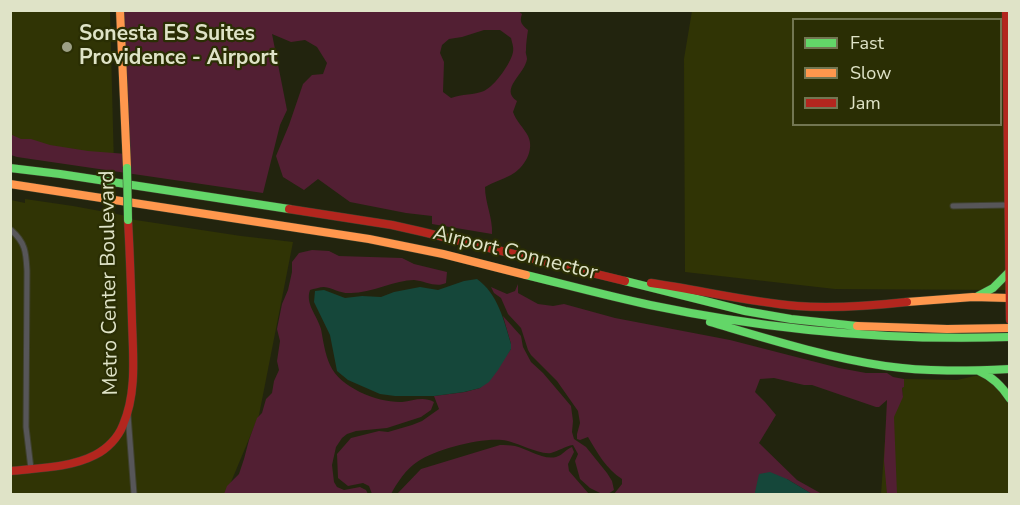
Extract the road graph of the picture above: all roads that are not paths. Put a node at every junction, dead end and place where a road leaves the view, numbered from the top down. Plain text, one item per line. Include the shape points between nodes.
1 (120, 10) edge
2 (1006, 10) edge
3 (10, 163) edge
4 (10, 168) edge
5 (60, 174) junction
6 (12, 184) edge
7 (1009, 205) edge
8 (953, 206) dead end
9 (11, 230) edge
10 (1009, 272) edge
11 (612, 278) junction
12 (975, 297) junction
13 (1009, 298) edge
14 (658, 307) junction
15 (1010, 320) edge
16 (1010, 328) edge
17 (1010, 337) edge
18 (1010, 369) edge
19 (977, 371) junction
20 (1010, 399) edge
21 (128, 414) junction
22 (31, 469) junction
23 (10, 471) edge
24 (134, 495) edge

1 - 21 main road, Metro Center Boulevard, bridge via 134,365
2 - 7 main road
3 - 5 main road
4 - 5 main road
5 - 11 main road, Airport Connector via 393,225
6 - 14 main road, Airport Connector via 395,244
7 - 8 street
7 - 10 main road
9 - 22 street via 26,250 26,427
10 - 12 main road via 993,288
10 - 13 main road
11 - 12 main road via 803,306
11 - 16 main road, Airport Connector via 783,317 907,328
12 - 13 main road
13 - 15 main road
14 - 17 main road, Airport Connector via 760,325 843,334
14 - 19 main road via 876,365
18 - 19 main road
19 - 20 main road via 998,381
21 - 22 main road, Metro Center Boulevard via 111,444 96,455
21 - 24 street
22 - 23 main road, Metro Center Boulevard

